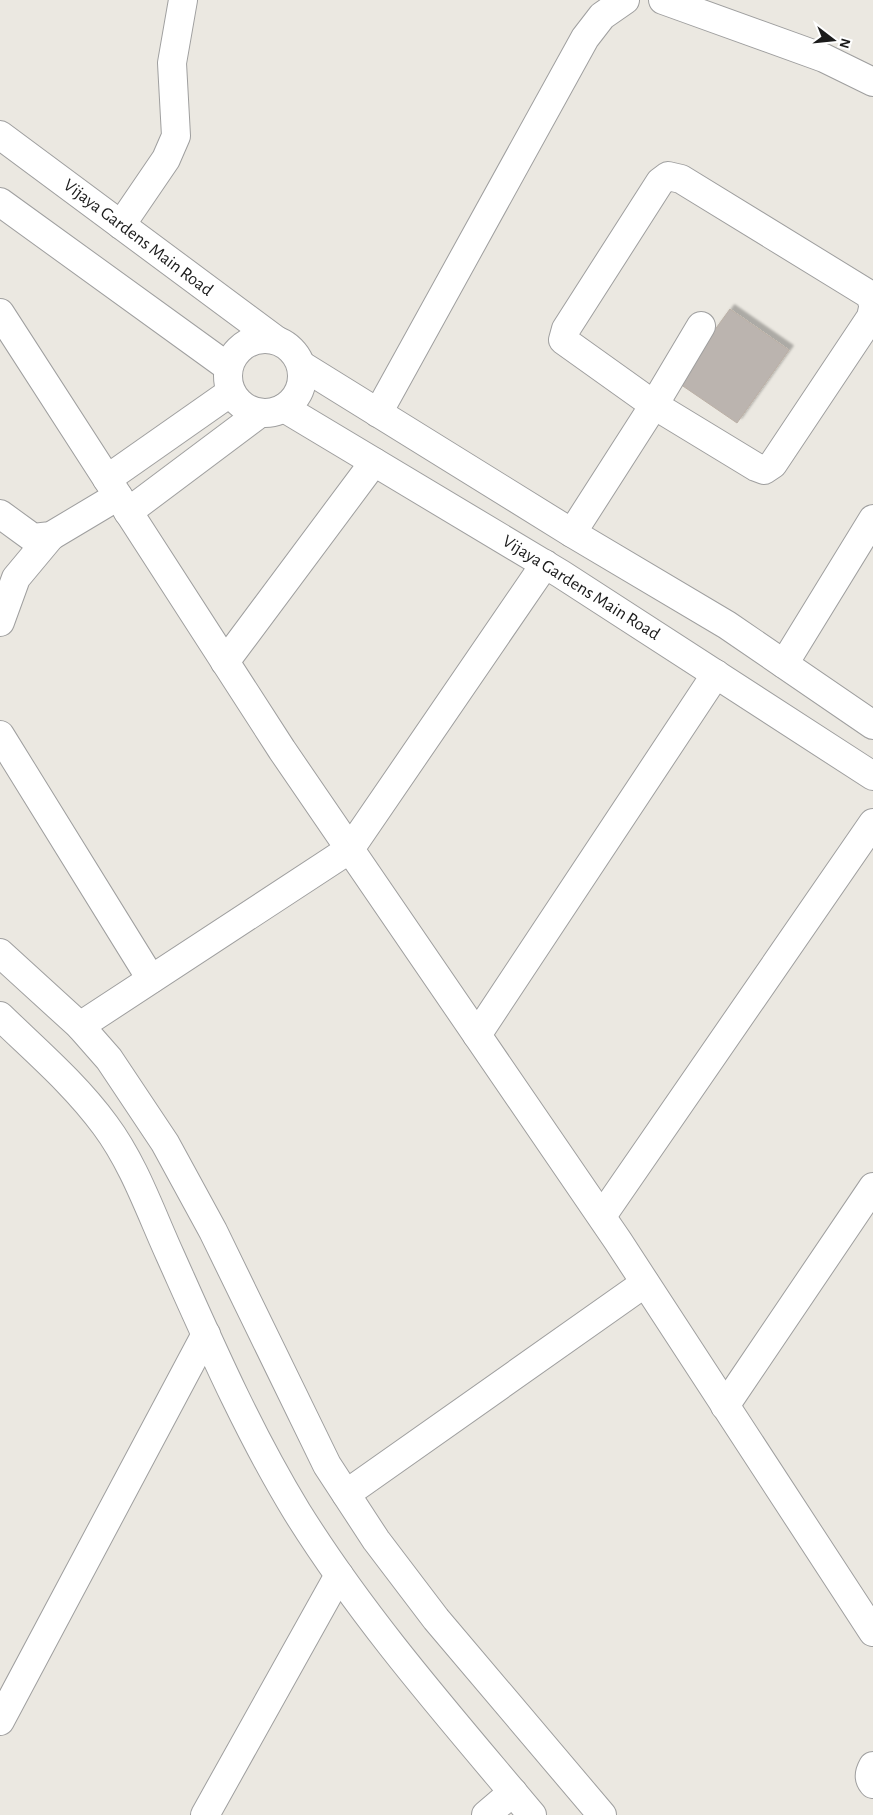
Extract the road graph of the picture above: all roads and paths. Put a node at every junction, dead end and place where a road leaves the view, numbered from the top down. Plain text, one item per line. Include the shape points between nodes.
1 (183, 0) edge
2 (625, 0) edge
3 (663, 0) edge
4 (873, 82) edge
5 (0, 135) edge
6 (0, 202) edge
7 (121, 225) junction
8 (873, 304) edge
9 (873, 308) edge
10 (0, 313) edge
11 (701, 326) dead end
12 (276, 340) junction
13 (301, 365) junction
14 (230, 379) junction
15 (654, 405) junction
16 (272, 410) junction
17 (378, 413) junction
18 (374, 462) junction
19 (118, 496) junction
20 (0, 514) edge
21 (873, 519) edge
22 (572, 533) junction
23 (50, 536) junction
24 (545, 564) junction
25 (0, 622) edge
26 (225, 662) junction
27 (784, 664) junction
28 (716, 674) junction
29 (873, 725) edge
30 (0, 734) edge
31 (873, 776) edge
32 (873, 823) edge
33 (350, 849) junction
34 (0, 953) edge
35 (151, 979) junction
36 (0, 1016) edge
37 (80, 1026) junction
38 (477, 1035) junction
39 (873, 1187) edge
40 (602, 1216) junction
41 (645, 1282) junction
42 (206, 1334) junction
43 (725, 1406) junction
44 (346, 1494) junction
45 (339, 1574) junction
46 (870, 1617) edge
47 (0, 1721) edge
48 (873, 1766) edge
49 (873, 1784) edge
50 (513, 1792) junction
51 (205, 1815) edge
52 (486, 1815) edge
53 (532, 1815) edge
54 (602, 1815) edge

1 - 7 street via 172,63 176,136 166,159
2 - 17 street via 602,16 586,38
3 - 4 street via 824,58
5 - 7 street, Vijaya Gardens Main Road
6 - 14 street
7 - 12 street, Vijaya Gardens Main Road
8 - 15 street via 870,295 681,179 668,176 660,182 576,313 566,329 564,340
9 - 15 street via 871,317 773,464 764,470
10 - 19 street
11 - 15 street
12 - 13 street via 287,345
12 - 14 street via 252,340 242,346 233,356
13 - 16 street via 300,389 294,400
13 - 17 street
14 - 16 street via 238,402 248,410
14 - 19 street
15 - 22 street
16 - 18 street, Vijaya Gardens Main Road
16 - 19 street
17 - 22 street
18 - 24 street, Vijaya Gardens Main Road
18 - 26 street
19 - 23 street
19 - 26 street
20 - 23 street via 34,538
21 - 27 street
22 - 27 street via 727,625
23 - 25 street via 16,578
24 - 28 street, Vijaya Gardens Main Road
24 - 33 street
26 - 33 street
27 - 29 street
28 - 31 street, Vijaya Gardens Main Road
28 - 38 street
30 - 35 street
32 - 40 street
33 - 35 street
33 - 38 street
34 - 37 street
35 - 37 street
36 - 42 street via 66,1078 105,1124 131,1166
37 - 44 street via 110,1059 165,1143 213,1231 327,1465
38 - 40 street
39 - 43 street
40 - 41 street
41 - 43 street
41 - 44 street
42 - 45 street via 238,1405 288,1495
42 - 47 street
43 - 46 street
44 - 54 street via 376,1540 436,1619
45 - 50 street via 415,1677
45 - 51 street
48 - 49 street via 869,1772
50 - 52 street
50 - 53 street

